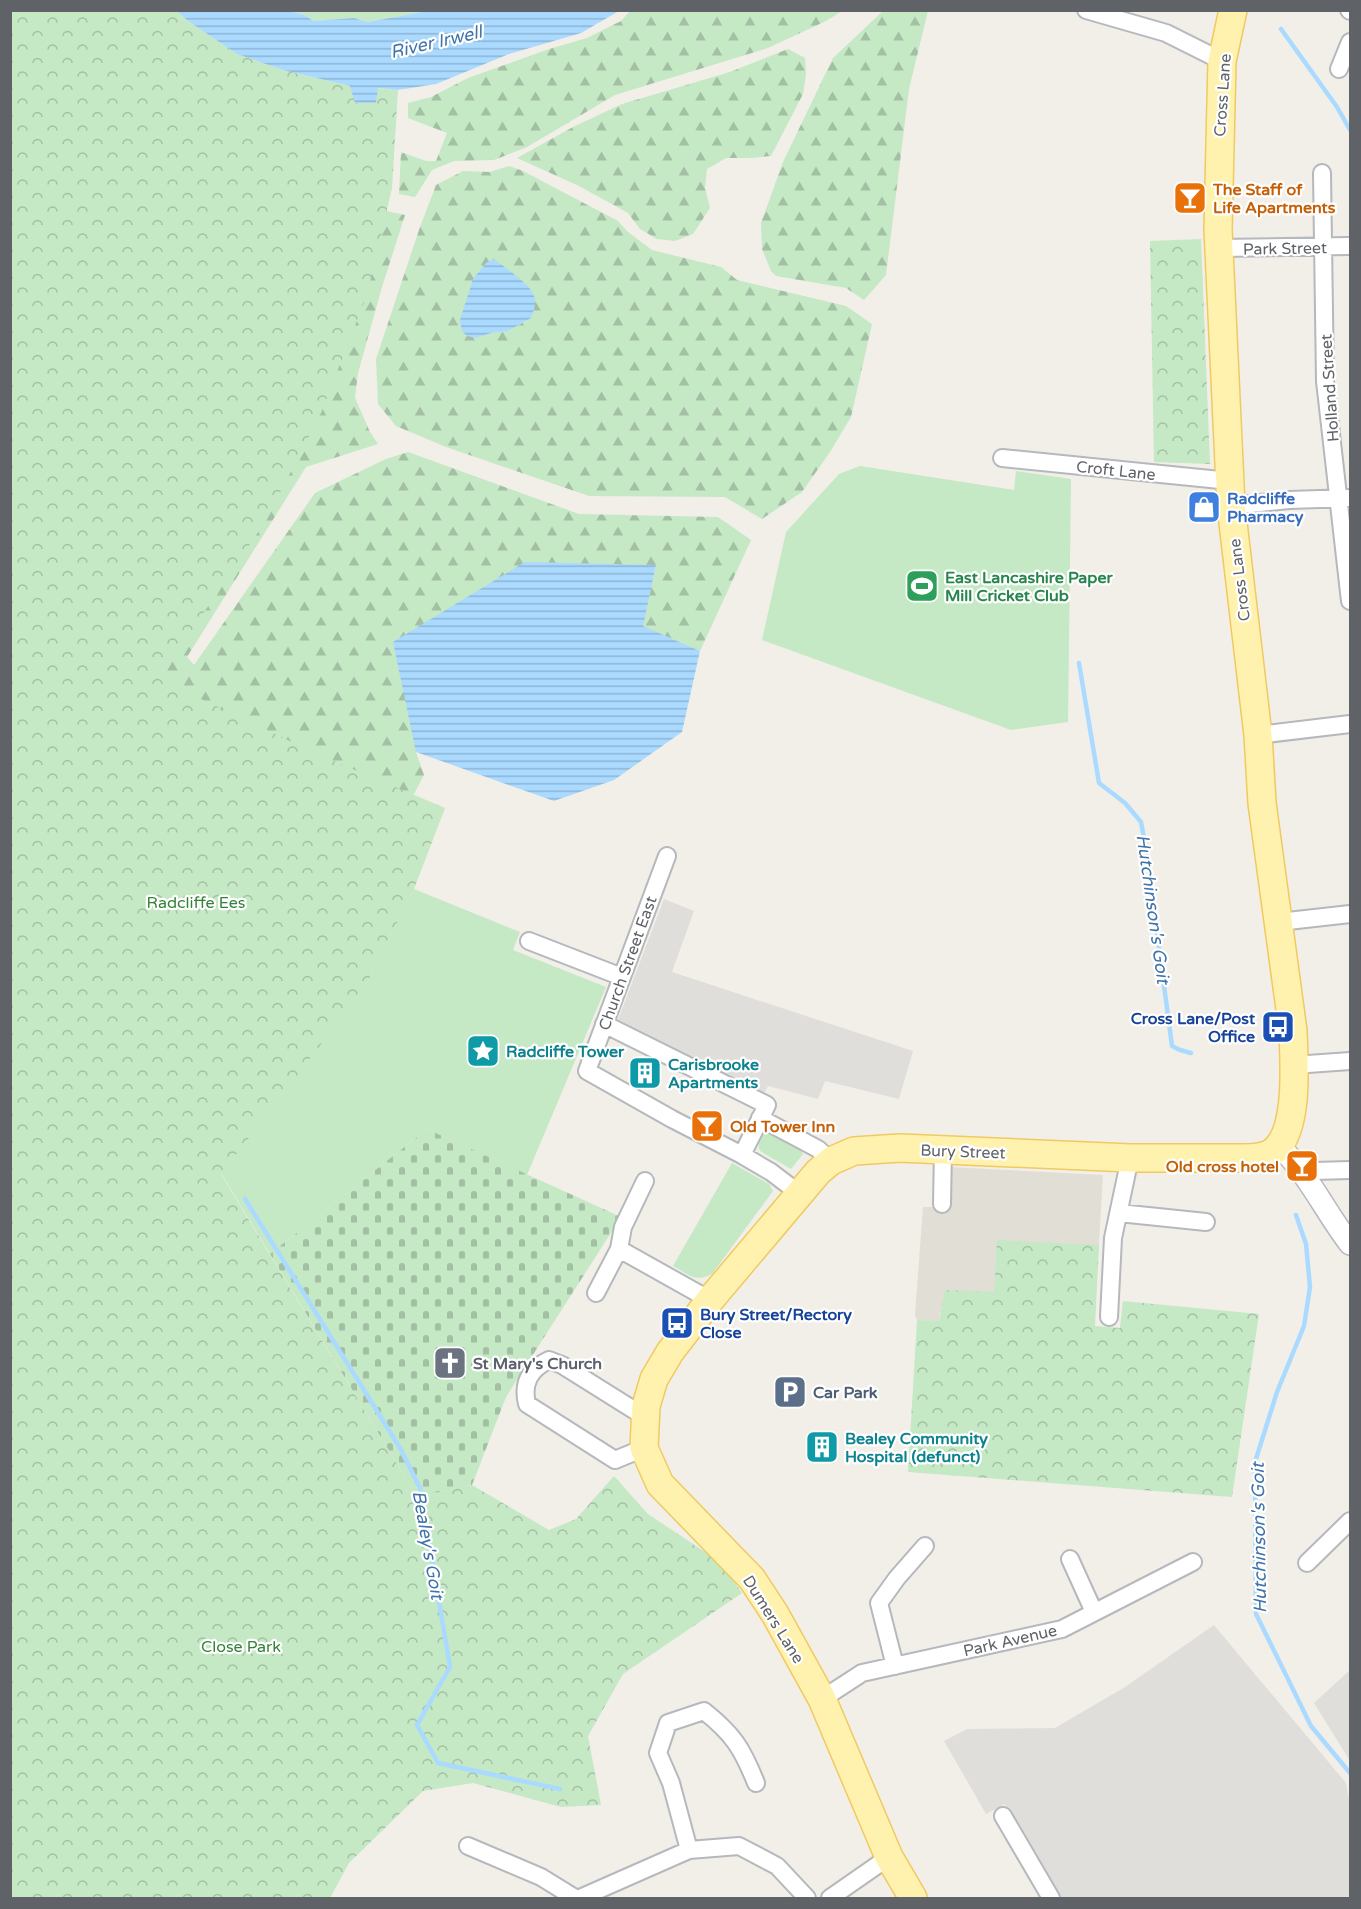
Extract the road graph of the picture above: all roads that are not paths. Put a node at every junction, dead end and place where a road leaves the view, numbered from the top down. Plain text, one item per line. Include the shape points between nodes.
1 (1086, 10) edge
2 (1233, 10) edge
3 (1350, 42) edge
4 (1222, 61) junction
5 (1339, 69) dead end
6 (1322, 174) dead end
7 (1350, 246) edge
8 (1219, 248) junction
9 (1324, 248) junction
10 (1002, 458) dead end
11 (1230, 493) junction
12 (1344, 498) edge
13 (1350, 601) edge
14 (1350, 724) edge
15 (1257, 735) junction
16 (667, 856) dead end
17 (1350, 914) edge
18 (1279, 922) junction
19 (529, 941) dead end
20 (622, 977) junction
21 (604, 1024) junction
22 (1350, 1061) edge
23 (1294, 1065) junction
24 (763, 1112) junction
25 (1279, 1146) junction
26 (943, 1150) junction
27 (742, 1155) junction
28 (1130, 1158) junction
29 (831, 1161) junction
30 (1350, 1170) edge
31 (1304, 1177) junction
32 (645, 1181) dead end
33 (800, 1194) junction
34 (942, 1204) dead end
35 (1119, 1213) junction
36 (1206, 1222) dead end
37 (1350, 1244) edge
38 (619, 1249) junction
39 (596, 1293) dead end
40 (710, 1300) junction
41 (1109, 1317) dead end
42 (645, 1417) junction
43 (645, 1448) junction
44 (1350, 1521) edge
45 (925, 1546) dead end
46 (1070, 1559) dead end
47 (1193, 1562) dead end
48 (1307, 1563) dead end
49 (1094, 1612) junction
50 (895, 1666) junction
51 (822, 1699) junction
52 (756, 1783) dead end
53 (1003, 1816) dead end
54 (468, 1846) dead end
55 (689, 1850) junction
56 (889, 1857) junction
57 (575, 1899) edge
58 (580, 1899) edge
59 (807, 1899) edge
60 (831, 1899) edge
61 (913, 1899) edge
62 (1051, 1899) edge

1 - 4 street via 1166,33
2 - 4 main road, Cross Lane
3 - 5 street
4 - 8 main road, Cross Lane
6 - 9 street, Holland Street
7 - 9 street, Park Street
8 - 9 street, Park Street
8 - 11 main road, Cross Lane
9 - 12 street, Holland Street via 1325,381
10 - 11 street, Croft Lane
11 - 12 street, Croft Lane via 1289,500
11 - 15 main road, Cross Lane
12 - 13 street, Holland Street
14 - 15 street
15 - 18 main road, Cross Lane
16 - 20 street, Church Street East
17 - 18 street
18 - 23 main road, Cross Lane
19 - 20 street
20 - 21 street, Church Street East
21 - 24 street
21 - 27 street, Church Street East via 587,1071
22 - 23 street
23 - 25 main road, Cross Lane via 1290,1118
24 - 27 street
24 - 29 street
25 - 28 main road, Bury Street via 1260,1157
25 - 31 street
26 - 28 main road, Bury Street
26 - 29 main road, Bury Street via 854,1151
26 - 34 street
27 - 33 street
28 - 35 street
29 - 33 main road, Bury Street
30 - 31 street via 1314,1171
31 - 37 street
32 - 38 street via 623,1227
33 - 40 main road, Bury Street
35 - 36 street
35 - 41 street via 1113,1238
38 - 39 street
38 - 40 street
40 - 42 main road, Dumers Lane via 654,1379
42 - 43 main road, Dumers Lane
42 - 43 street via 549,1360 529,1377 524,1391 527,1404 615,1460
43 - 51 main road, Dumers Lane via 660,1484 752,1579
44 - 48 street
45 - 50 street via 879,1603
46 - 49 street
47 - 49 street, Park Avenue
49 - 50 street, Park Avenue via 1062,1629
50 - 51 street, Park Avenue via 862,1673
51 - 56 main road, Dumers Lane
52 - 55 street via 745,1755 724,1727 704,1711 668,1723 658,1753 671,1783
53 - 62 street
54 - 57 street via 541,1877
55 - 58 street
55 - 59 street via 739,1846 777,1866
56 - 60 street
56 - 61 main road, Dumers Lane

